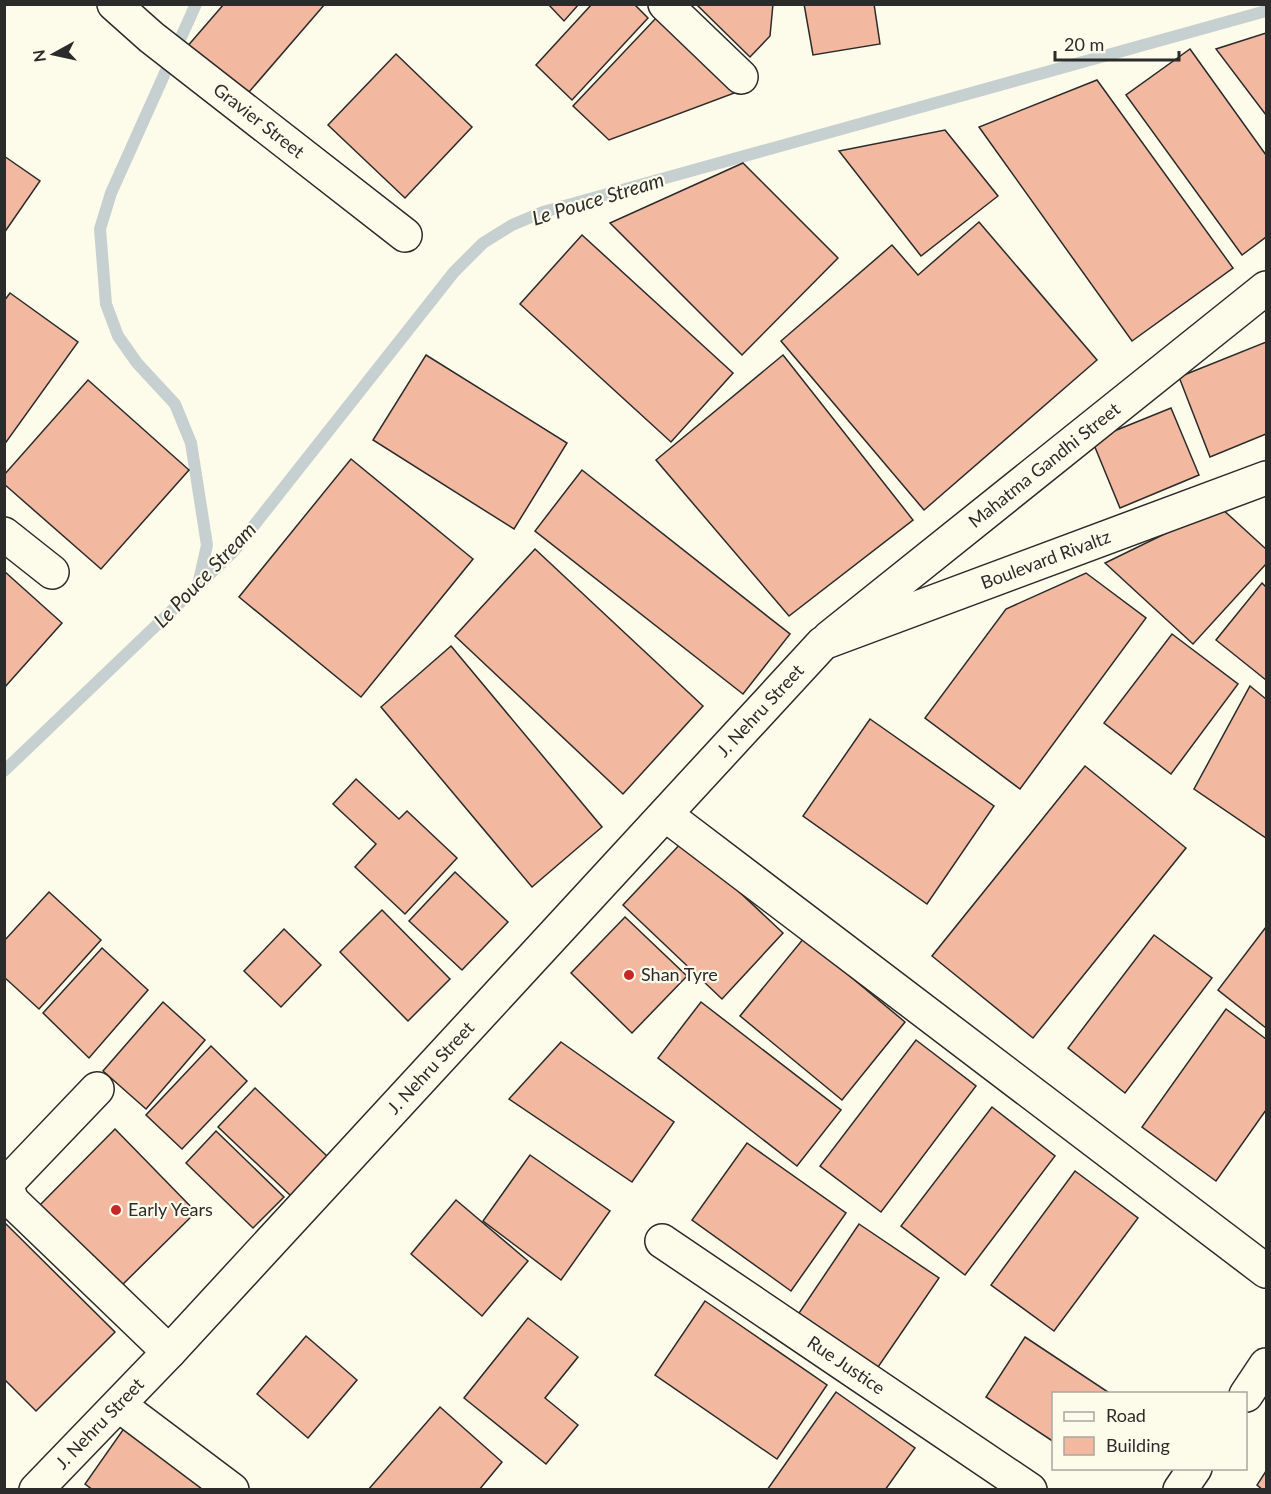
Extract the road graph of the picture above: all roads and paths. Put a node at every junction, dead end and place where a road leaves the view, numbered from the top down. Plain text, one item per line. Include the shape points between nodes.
1 (114, 4) edge
2 (665, 4) edge
3 (741, 77) dead end
4 (405, 235) dead end
5 (1266, 288) edge
6 (1266, 478) edge
7 (4, 534) edge
8 (52, 572) dead end
9 (823, 643) junction
10 (666, 814) junction
11 (97, 1089) dead end
12 (662, 1241) dead end
13 (1266, 1271) edge
14 (169, 1352) junction
15 (1266, 1365) edge
16 (1247, 1392) edge
17 (119, 1405) junction
18 (1194, 1470) edge
19 (36, 1490) edge
20 (232, 1490) edge
21 (1030, 1490) edge
22 (1180, 1490) edge

1 - 4 street, Gravier Street
2 - 3 street
5 - 9 street, Mahatma Gandhi Street
6 - 9 street, Boulevard Rivaltz
7 - 8 street
9 - 10 street, J. Nehru Street
10 - 13 street
10 - 14 street, J. Nehru Street
11 - 14 street via 10,1180 8,1190 12,1201
12 - 21 street, Rue Justice
14 - 17 street, J. Nehru Street
15 - 16 street
17 - 19 street, J. Nehru Street
17 - 20 street
18 - 22 street

